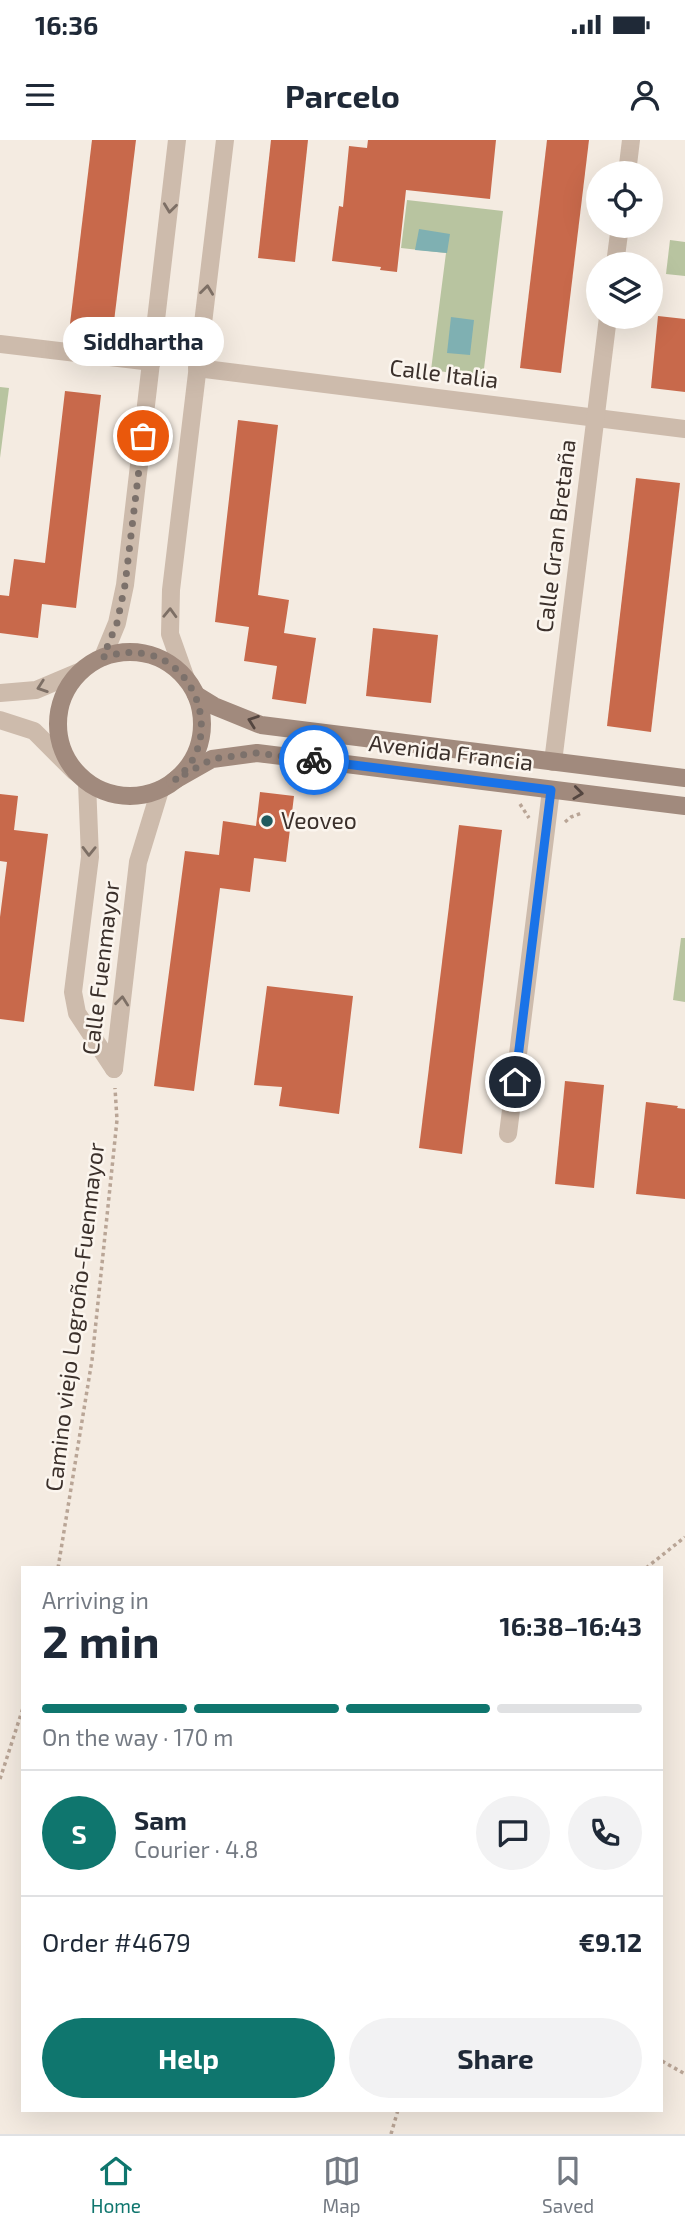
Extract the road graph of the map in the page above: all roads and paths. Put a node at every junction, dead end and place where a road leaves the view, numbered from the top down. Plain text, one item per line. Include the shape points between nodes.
1 (177, 140) edge
2 (225, 140) edge
3 (632, 140) edge
4 (629, 161) edge
5 (606, 329) edge
6 (0, 344) edge
7 (152, 362) junction
8 (197, 368) junction
9 (595, 417) junction
10 (685, 429) edge
11 (103, 657) junction
12 (81, 671) junction
13 (186, 679) junction
14 (0, 693) edge
15 (196, 695) junction
16 (0, 720) edge
17 (553, 762) junction
18 (81, 778) junction
19 (685, 778) edge
20 (168, 785) junction
21 (551, 790) junction
22 (685, 806) edge
23 (114, 1069) junction
24 (508, 1134) dead end
25 (685, 1537) edge
26 (58, 1566) edge
27 (649, 1566) edge
28 (21, 1714) edge
29 (0, 1779) edge
30 (663, 2062) edge
31 (685, 2074) edge
32 (397, 2112) edge
33 (391, 2134) edge

1 -> 7 street
8 -> 2 street
3 - 4 street
5 - 9 street, Calle Gran Bretaña
6 - 7 street
7 - 11 street via 125,585
8 - 9 street, Calle Italia
13 -> 8 street via 170,634 171,590
9 - 10 street, Calle Italia
9 - 17 street, Calle Gran Bretaña
11 - 12 main road
11 - 13 main road via 125,652 148,654 169,663
12 -> 14 street via 36,690
12 - 18 main road via 64,693 57,720 61,748
13 - 15 main road
17 -> 15 main road, Avenida Francia via 261,725
15 - 20 main road via 202,718 200,741 191,763
16 - 18 street via 34,731
17 - 19 main road, Avenida Francia
18 - 20 main road via 110,794 136,797
18 -> 23 street, Calle Fuenmayor via 90,857 73,992 76,1013
20 - 21 main road, Avenida Francia via 212,759 257,753
23 -> 20 street, Calle Fuenmayor via 138,862
21 -> 22 main road, Avenida Francia
21 - 24 street
23 - 26 path, Camino viejo Logroño-Fuenmayor via 117,1120 92,1360
25 - 27 path
28 - 29 path
30 - 31 path
32 - 33 path

